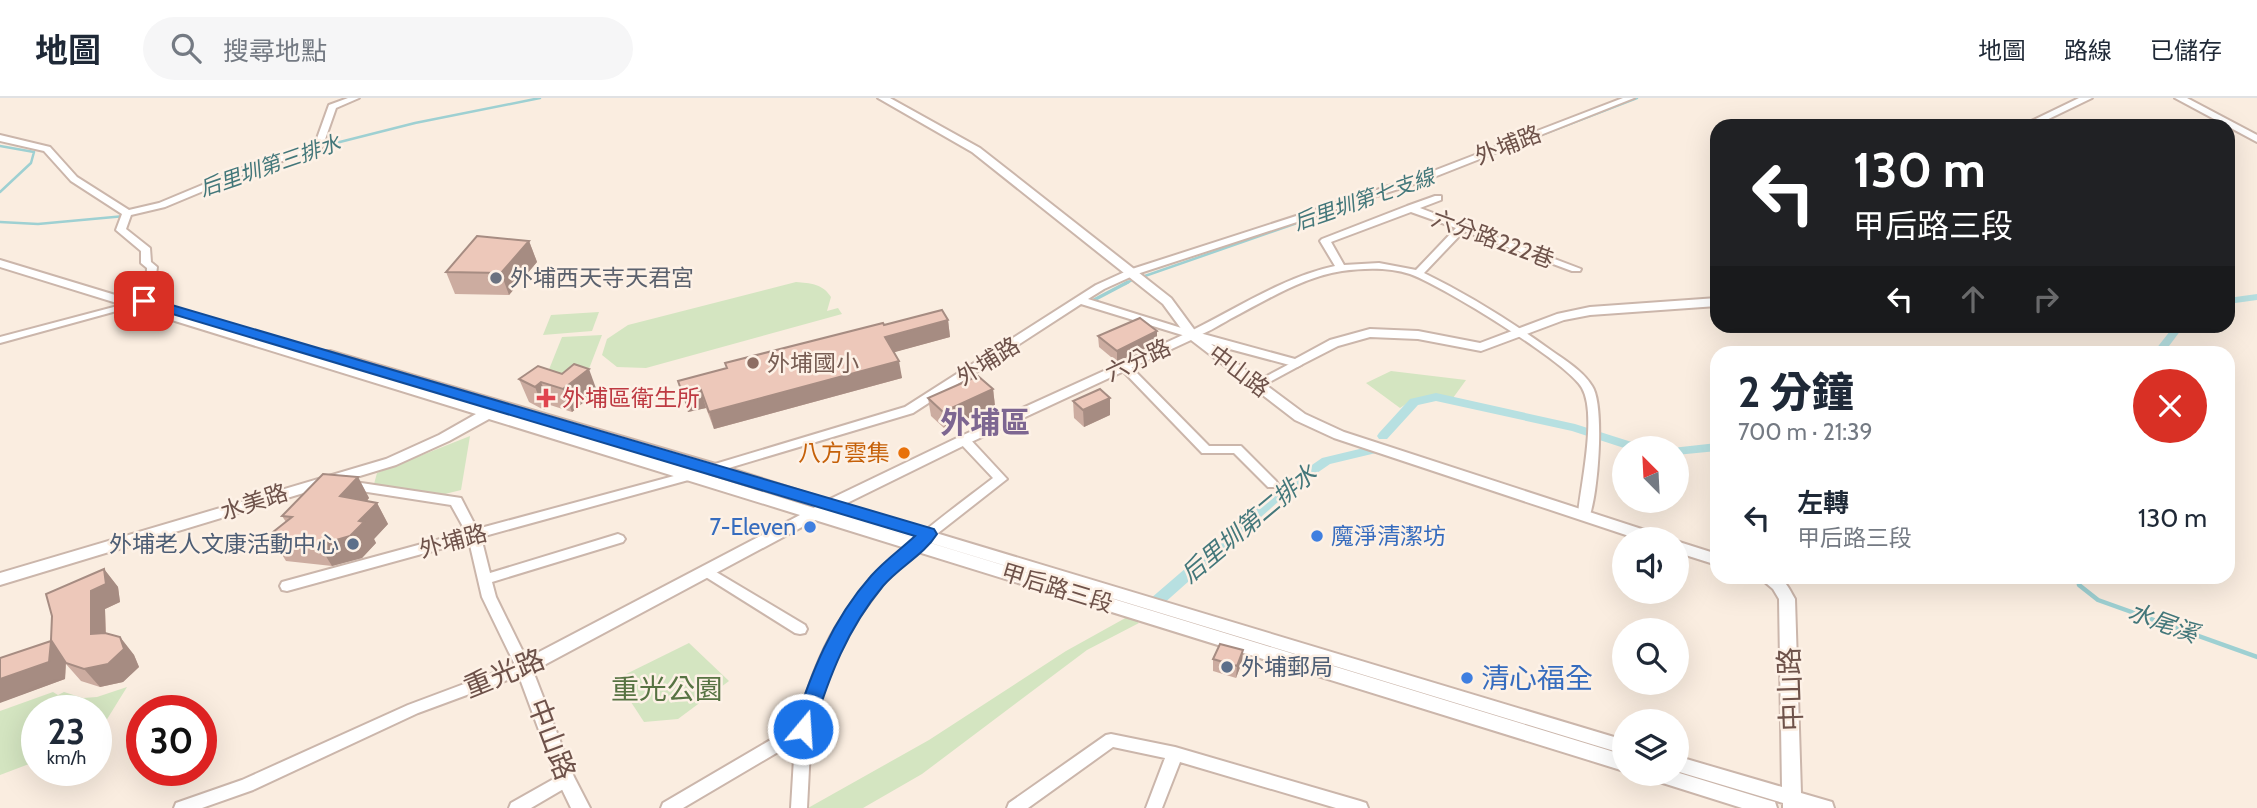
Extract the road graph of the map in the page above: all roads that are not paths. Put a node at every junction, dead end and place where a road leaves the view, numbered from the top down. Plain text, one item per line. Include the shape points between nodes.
1 (355, 98) edge
2 (883, 98) edge
3 (1630, 98) edge
4 (2087, 98) edge
5 (2180, 98) edge
6 (2041, 119) edge
7 (2219, 119) edge
8 (2235, 127) edge
9 (0, 138) edge
10 (2257, 139) edge
11 (1438, 198) dead end
12 (1410, 208) junction
13 (127, 213) junction
14 (1462, 227) junction
15 (0, 255) edge
16 (0, 263) edge
17 (1341, 268) junction
18 (1576, 269) dead end
19 (1133, 272) junction
20 (1418, 274) junction
21 (1080, 300) junction
22 (1710, 302) edge
23 (138, 303) junction
24 (1518, 332) junction
25 (1192, 335) junction
26 (0, 340) edge
27 (1297, 363) junction
28 (1125, 367) junction
29 (1256, 385) junction
30 (494, 410) junction
31 (964, 440) junction
32 (715, 468) junction
33 (688, 476) junction
34 (327, 480) junction
35 (1272, 484) dead end
36 (823, 511) junction
37 (1584, 514) junction
38 (1621, 527) edge
39 (474, 536) junction
40 (618, 539) dead end
41 (923, 540) junction
42 (1689, 551) edge
43 (1710, 558) edge
44 (706, 571) junction
45 (0, 579) edge
46 (486, 579) junction
47 (1777, 584) edge
48 (287, 586) dead end
49 (800, 629) dead end
50 (524, 668) junction
51 (803, 729) junction
52 (1612, 743) edge
53 (1175, 754) junction
54 (1612, 759) edge
55 (1689, 767) edge
56 (565, 779) junction
57 (1689, 784) edge
58 (1792, 803) edge
59 (1332, 804) edge
60 (182, 808) edge
61 (517, 808) edge
62 (581, 808) edge
63 (669, 808) edge
64 (799, 808) edge
65 (1015, 808) edge
66 (1154, 808) edge
67 (1360, 808) edge
68 (1768, 808) edge
69 (1825, 808) edge

1 - 13 street via 332,107 318,146 162,205
2 - 19 street, 中山路 via 976,150
3 - 19 street, 外埔路 via 1426,177
4 - 6 street
5 - 7 street
8 - 10 street
9 - 13 street via 47,149 74,178
11 - 12 street
12 - 14 street, 六分路222巷
12 - 17 street via 1325,241
13 - 23 street via 121,230 146,250 146,263 152,267 153,281
14 - 18 street, 六分路222巷
14 - 20 street
15 - 23 street
16 - 23 street
17 - 20 street via 1374,266
17 - 25 street via 1314,273
19 - 21 street, 外埔路
19 - 25 street, 中山路 via 1167,301
20 - 24 street
21 - 25 street
21 - 32 street, 外埔路 via 909,411
22 - 24 street via 1590,311
23 - 26 street
23 - 30 street
24 - 27 street via 1481,347 1418,335 1370,333 1334,343
24 - 37 street via 1579,374 1588,387 1595,409
25 - 27 street, 六分路
25 - 28 street, 六分路
25 - 29 street, 中山路
27 - 29 street
28 - 31 street, 六分路
28 - 35 street via 1147,393 1185,423 1206,450 1237,449
29 - 37 street, 中山路 via 1300,417 1339,435
30 - 32 street, 甲后路三段
30 - 33 street, 甲后路三段
30 - 34 street, 水美路 via 391,462
31 - 36 street, 六分路
31 - 41 street via 1001,479
32 - 33 street, 外埔路
32 - 36 street, 甲后路三段
33 - 36 street, 甲后路三段
33 - 39 street, 外埔路
34 - 39 street via 456,500
34 - 45 street, 水美路
36 - 41 street, 甲后路三段
36 - 44 street, 重光路
37 - 38 street, 中山路
39 - 46 street
39 - 48 street, 外埔路
40 - 46 street
41 - 51 street via 878,580 842,629 819,676
41 - 52 street, 甲后路三段
41 - 54 street, 甲后路三段
42 - 43 street
44 - 49 street
44 - 50 street, 重光路
46 - 50 street via 489,597
47 - 58 street, 中山路 via 1787,599
50 - 56 street, 中山路
50 - 60 street, 重光路 via 412,709 247,785
51 - 63 street
51 - 64 street
53 - 59 street
53 - 65 street via 1111,740
53 - 66 street
55 - 58 street
56 - 61 street
56 - 62 street, 中山路
57 - 68 street
58 - 69 street
59 - 67 street

